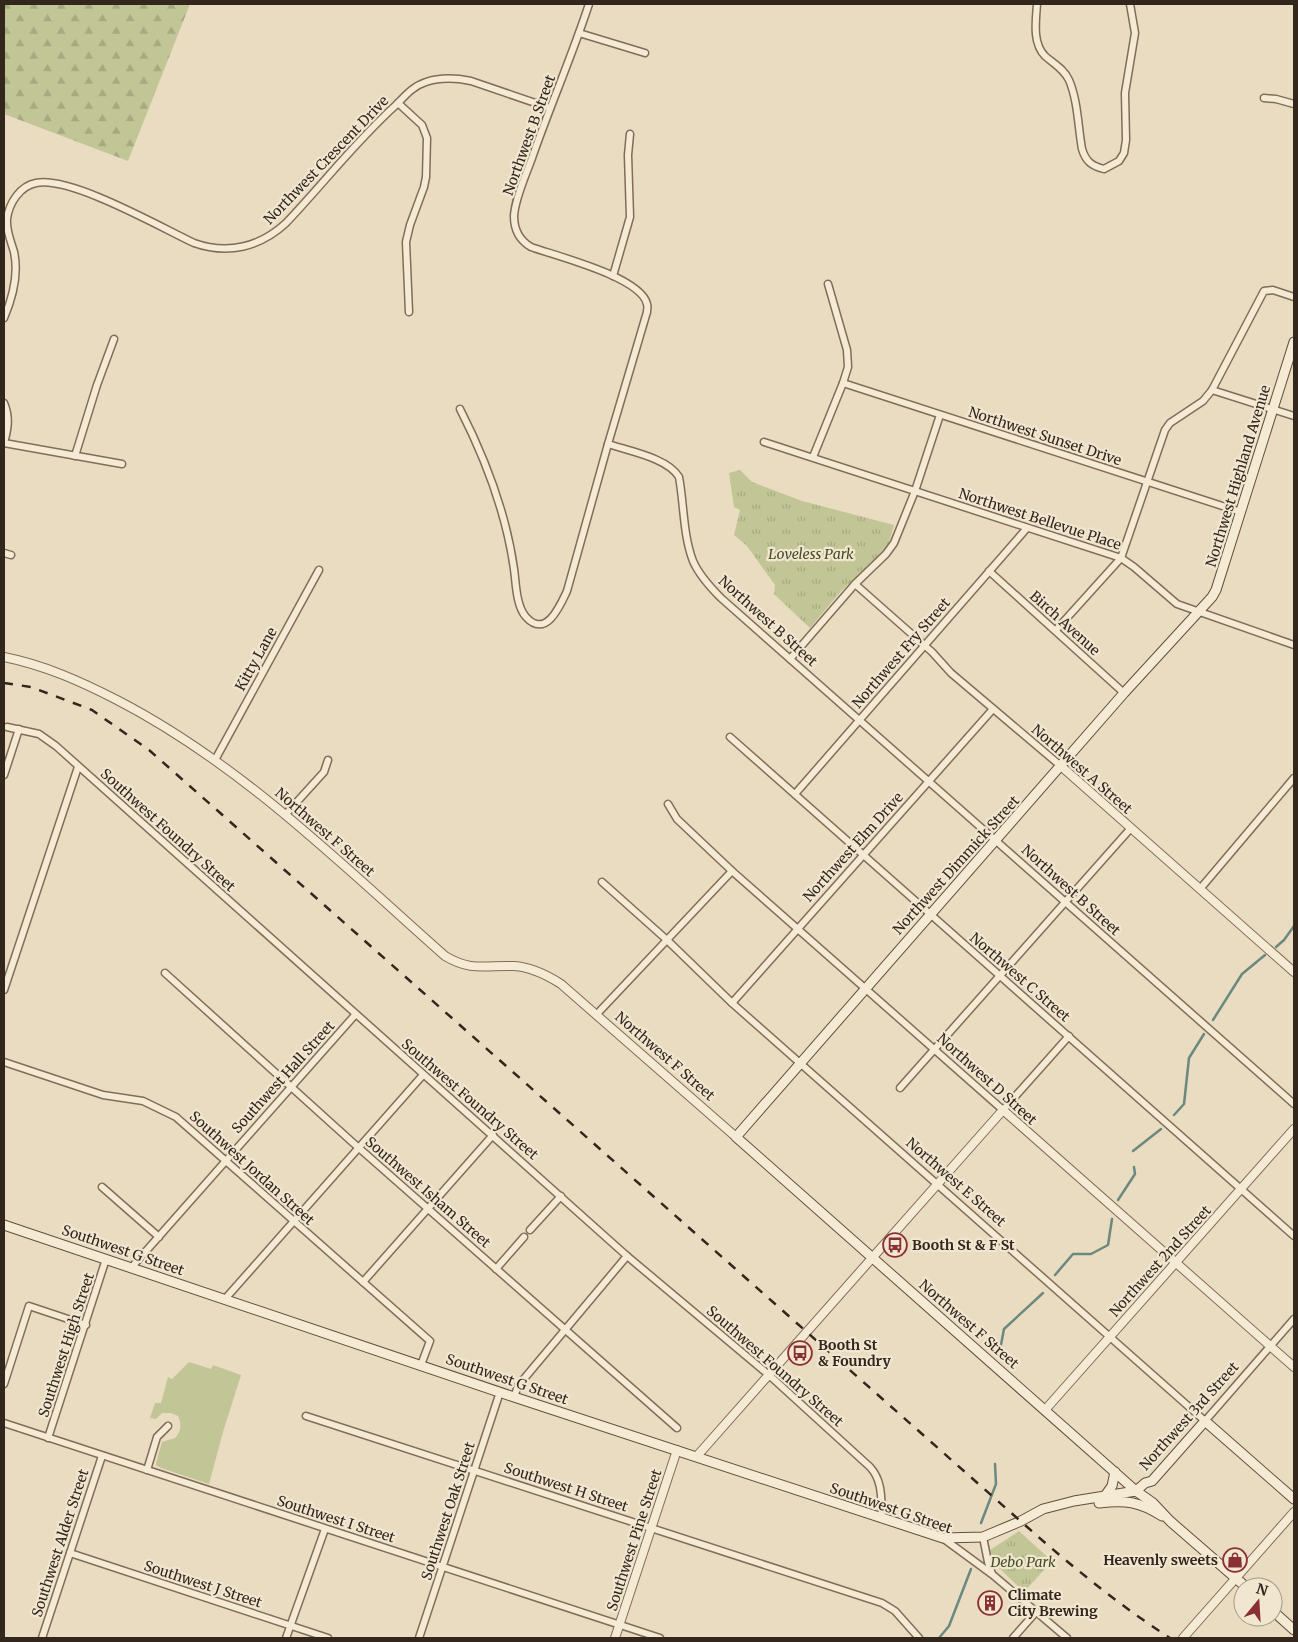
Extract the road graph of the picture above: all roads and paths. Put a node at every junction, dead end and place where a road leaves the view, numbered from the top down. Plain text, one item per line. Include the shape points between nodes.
1 (589, 4) edge
2 (1037, 4) edge
3 (1130, 4) edge
4 (579, 33) junction
5 (645, 53) dead end
6 (1264, 98) dead end
7 (398, 103) junction
8 (1294, 104) edge
9 (550, 108) junction
10 (630, 134) dead end
11 (5, 229) edge
12 (614, 276) junction
13 (828, 284) dead end
14 (1294, 297) edge
15 (409, 312) dead end
16 (4, 318) edge
17 (114, 339) dead end
18 (1294, 342) edge
19 (843, 383) junction
20 (1212, 390) junction
21 (4, 403) edge
22 (460, 409) dead end
23 (1273, 410) junction
24 (940, 415) junction
25 (1294, 416) edge
26 (764, 442) dead end
27 (4, 443) edge
28 (608, 444) junction
29 (75, 456) junction
30 (812, 457) junction
31 (122, 464) dead end
32 (1147, 483) junction
33 (915, 491) junction
34 (1241, 512) junction
35 (1026, 528) junction
36 (1121, 558) junction
37 (319, 570) dead end
38 (989, 571) junction
39 (856, 584) junction
40 (1198, 612) junction
41 (1056, 630) junction
42 (1294, 645) edge
43 (925, 646) junction
44 (4, 657) edge
45 (790, 659) junction
46 (1124, 694) junction
47 (994, 709) junction
48 (860, 720) junction
49 (8, 727) dead end
50 (19, 729) junction
51 (730, 737) dead end
52 (215, 760) junction
53 (328, 760) dead end
54 (78, 767) junction
55 (1062, 767) junction
56 (4, 775) edge
57 (1294, 778) edge
58 (929, 782) junction
59 (794, 794) junction
60 (668, 804) dead end
61 (285, 815) junction
62 (1131, 828) junction
63 (997, 840) junction
64 (863, 855) junction
65 (732, 870) junction
66 (602, 882) dead end
67 (1200, 889) junction
68 (1065, 902) junction
69 (930, 915) junction
70 (798, 929) junction
71 (667, 940) junction
72 (7, 972) edge
73 (1294, 972) edge
74 (164, 973) dead end
75 (1000, 976) junction
76 (865, 988) junction
77 (4, 990) edge
78 (732, 1003) junction
79 (355, 1015) junction
80 (596, 1015) junction
81 (1068, 1036) junction
82 (934, 1049) junction
83 (4, 1062) edge
84 (801, 1063) junction
85 (423, 1075) junction
86 (291, 1087) junction
87 (900, 1088) dead end
88 (1294, 1104) edge
89 (1002, 1110) junction
90 (1294, 1129) edge
91 (493, 1135) junction
92 (736, 1136) junction
93 (360, 1149) junction
94 (226, 1161) junction
95 (938, 1184) junction
96 (102, 1187) dead end
97 (1241, 1189) junction
98 (561, 1196) junction
99 (427, 1208) junction
100 (294, 1222) junction
101 (4, 1225) edge
102 (530, 1230) dead end
103 (159, 1236) junction
104 (1294, 1236) edge
105 (524, 1237) dead end
106 (627, 1256) junction
107 (872, 1258) junction
108 (106, 1259) junction
109 (1176, 1262) junction
110 (131, 1268) junction
111 (496, 1269) junction
112 (363, 1282) junction
113 (225, 1299) junction
114 (1294, 1318) edge
115 (86, 1324) junction
116 (564, 1330) junction
117 (1110, 1336) junction
118 (1270, 1346) junction
119 (421, 1365) junction
120 (1294, 1367) edge
121 (769, 1375) junction
122 (4, 1384) edge
123 (500, 1392) junction
124 (514, 1397) junction
125 (1045, 1410) junction
126 (306, 1416) dead end
127 (1205, 1421) junction
128 (4, 1423) edge
129 (168, 1426) dead end
130 (677, 1428) dead end
131 (48, 1438) junction
132 (677, 1450) junction
133 (102, 1456) junction
134 (697, 1456) junction
135 (147, 1470) junction
136 (474, 1470) junction
137 (1115, 1472) junction
138 (1152, 1480) junction
139 (1136, 1490) junction
140 (1105, 1496) junction
141 (1294, 1499) edge
142 (1150, 1500) junction
143 (1056, 1505) junction
144 (1294, 1512) edge
145 (882, 1518) junction
146 (1170, 1521) junction
147 (651, 1528) junction
148 (325, 1529) junction
149 (983, 1536) junction
150 (943, 1538) junction
151 (70, 1553) junction
152 (442, 1567) junction
153 (992, 1575) junction
154 (1235, 1577) edge
155 (1237, 1577) edge
156 (1233, 1581) edge
157 (1036, 1612) junction
158 (1283, 1620) edge
159 (620, 1625) junction
160 (290, 1626) junction
161 (1294, 1630) edge
162 (42, 1638) edge
163 (286, 1638) edge
164 (328, 1638) edge
165 (419, 1638) edge
166 (615, 1638) edge
167 (660, 1638) edge
168 (919, 1638) edge
169 (1012, 1638) edge
170 (1067, 1638) edge
171 (1183, 1638) edge

1 - 4 street, Northwest B Street
2 - 3 street via 1039,49 1068,78 1084,156 1094,167 1104,169 1119,161 1124,153 1125,93 1135,33
4 - 5 street
4 - 9 street, Northwest B Street
6 - 8 street
7 - 9 street, Northwest Crescent Drive via 424,82 458,79
7 - 11 street, Northwest Crescent Drive via 286,224 250,246 228,249 205,247 97,197 54,183 36,183 23,188 10,209
7 - 15 street via 422,125 427,138 425,182 406,242
9 - 12 street, Northwest B Street via 515,209 516,231 531,248
10 - 12 street via 630,217
11 - 16 street, Northwest Crescent Drive via 14,252 15,272 14,293
12 - 28 street, Northwest B Street via 639,292 647,304 647,312
13 - 19 street via 848,358
14 - 20 street via 1273,290 1262,294
17 - 29 street
18 - 23 main road, Northwest Highland Avenue
19 - 24 street, Northwest Sunset Drive
19 - 30 street
20 - 23 street
20 - 32 street via 1167,426
21 - 27 street via 8,416
22 - 28 street via 480,448 502,512 521,610 536,623 548,622 554,617 567,591
23 - 25 street
23 - 34 main road, Northwest Highland Avenue
24 - 32 street, Northwest Sunset Drive
24 - 33 street
26 - 30 street, Northwest Bellevue Place
27 - 29 street
28 - 45 street, Northwest B Street via 654,459 675,470 681,484 690,552 699,572 721,598
29 - 31 street
30 - 33 street, Northwest Bellevue Place
32 - 34 street, Northwest Sunset Drive
32 - 36 street
33 - 35 street, Northwest Bellevue Place
33 - 39 street via 894,543
34 - 40 main road, Northwest Highland Avenue via 1216,590
35 - 36 street, Northwest Bellevue Place
35 - 38 street, Northwest Fry Street
36 - 40 street, Northwest Bellevue Place via 1177,604
36 - 41 street
37 - 52 street, Kitty Lane
38 - 41 street, Birch Avenue
38 - 43 street, Northwest Fry Street
39 - 43 street, Northwest A Street
39 - 45 street
40 - 42 street, Northwest Bellevue Place
40 - 46 main road, Northwest Dimmick Street
41 - 46 street, Birch Avenue
43 - 47 street, Northwest A Street
43 - 48 street, Northwest Fry Street
44 - 52 street, Northwest F Street via 37,664 95,688 150,718
45 - 48 street, Northwest B Street
46 - 55 main road, Northwest Dimmick Street
47 - 55 street, Northwest A Street
47 - 58 street, Northwest Elm Drive
48 - 58 street, Northwest B Street
48 - 59 street, Northwest Fry Street
49 - 50 street, Southwest Foundry Street
50 - 54 street, Southwest Foundry Street via 45,738
50 - 56 street
51 - 59 street, Northwest C Street
52 - 61 street, Northwest F Street
53 - 61 street via 324,772
54 - 72 street
54 - 79 street, Southwest Foundry Street
55 - 62 street, Northwest A Street
55 - 63 main road, Northwest Dimmick Street
57 - 67 street
58 - 63 street, Northwest B Street
58 - 64 street, Northwest Elm Drive
59 - 64 street, Northwest C Street
60 - 65 street, Northwest D Street via 677,819
61 - 80 street, Northwest F Street via 445,956 473,966 514,966 542,973 561,984
62 - 67 street, Northwest A Street
62 - 68 street
63 - 68 street, Northwest B Street
63 - 69 main road, Northwest Dimmick Street
64 - 69 street, Northwest C Street
64 - 70 street, Northwest Elm Drive
65 - 70 street, Northwest D Street
65 - 71 street
66 - 71 street, Northwest E Street
67 - 73 street, Northwest A Street
68 - 75 street
68 - 88 street, Northwest B Street
69 - 75 street, Northwest C Street
69 - 76 main road, Northwest Dimmick Street
70 - 76 street, Northwest D Street
70 - 78 street, Northwest Elm Drive
71 - 78 street, Northwest E Street
71 - 80 street
72 - 77 street
74 - 86 street, Southwest Isham Street
75 - 81 street, Northwest C Street
75 - 82 street
76 - 82 street, Northwest D Street
76 - 84 main road, Northwest Dimmick Street
78 - 84 street, Northwest E Street
79 - 85 street, Southwest Foundry Street
79 - 86 street, Southwest Hall Street
80 - 92 street, Northwest F Street
81 - 89 street
81 - 97 street, Northwest C Street
82 - 87 street
82 - 89 street, Northwest D Street
83 - 94 street, Southwest Jordan Street via 103,1095 143,1101 176,1117
84 - 92 main road, Northwest Dimmick Street
84 - 95 street, Northwest E Street
85 - 91 street, Southwest Foundry Street
85 - 93 street
86 - 93 street, Southwest Isham Street
86 - 94 street, Southwest Hall Street
89 - 95 street
89 - 109 street, Northwest D Street
90 - 97 street, Northwest 2nd Street
91 - 98 street, Southwest Foundry Street
91 - 99 street
92 - 107 main road, Northwest F Street
93 - 99 street, Southwest Isham Street
93 - 100 street
94 - 100 street, Southwest Jordan Street
94 - 103 street, Southwest Hall Street
95 - 107 street
95 - 117 street, Northwest E Street
96 - 103 street
97 - 104 street, Northwest C Street
97 - 109 street, Northwest 2nd Street
98 - 102 street
98 - 106 street, Southwest Foundry Street
99 - 111 street, Southwest Isham Street
99 - 112 street
100 - 112 street, Southwest Jordan Street
100 - 113 street
101 - 108 main road, Southwest G Street
103 - 110 street, Southwest Hall Street
105 - 111 street
106 - 116 street
106 - 121 street, Southwest Foundry Street
107 - 121 street
107 - 125 main road, Northwest F Street
108 - 110 main road, Southwest G Street
108 - 115 street, Southwest High Street
109 - 117 street, Northwest 2nd Street
109 - 118 street, Northwest D Street
110 - 113 main road, Southwest G Street
111 - 116 street, Southwest Isham Street
112 - 119 street, Southwest Jordan Street via 430,1341
113 - 119 main road, Southwest G Street
114 - 118 street, Northwest 3rd Street
115 - 122 street via 29,1306
115 - 131 street, Southwest High Street
116 - 124 street via 518,1386
116 - 130 street, Southwest Isham Street
117 - 125 street, Northwest 2nd Street
117 - 127 street, Northwest E Street
118 - 120 street, Northwest D Street
118 - 127 street, Northwest 3rd Street
119 - 123 main road, Southwest G Street
121 - 134 street
121 - 145 street, Southwest Foundry Street via 877,1474
123 - 124 main road, Southwest G Street
123 - 136 street, Southwest Oak Street
124 - 132 main road, Southwest G Street
125 - 137 main road, Northwest F Street
126 - 136 street, Southwest H Street
127 - 138 main road, Northwest 3rd Street
127 - 141 main road, Northwest E Street
128 - 131 street, Southwest I Street
129 - 135 street via 157,1437
131 - 133 street, Southwest I Street
132 - 134 main road, Southwest G Street
132 - 147 street, Southwest Pine Street
133 - 135 street, Southwest I Street
133 - 151 street, Southwest Alder Street
134 - 145 main road, Southwest G Street
135 - 148 street, Southwest I Street
136 - 147 street, Southwest H Street
136 - 152 street, Southwest Oak Street
137 - 139 main road, Northwest F Street
137 - 140 main road via 1112,1486
138 - 139 main road, Northwest 3rd Street
138 - 142 main road
139 - 140 main road, Northwest 3rd Street
139 - 142 main road, Northwest F Street
140 - 143 main road, Northwest 3rd Street
142 - 146 main road, Northwest F Street
143 - 146 main road, Northwest 3rd Street via 1127,1501 1147,1507
143 - 149 main road, Northwest 3rd Street
144 - 155 street
145 - 150 main road, Southwest G Street
146 - 154 main road, Northwest F Street
147 - 159 street, Southwest Pine Street
147 - 168 street, Southwest H Street via 882,1603 895,1611
148 - 152 street, Southwest I Street
148 - 160 street
149 - 150 main road, Northwest 3rd Street
149 - 153 street
150 - 153 street, Southwest G Street
151 - 160 street, Southwest J Street
151 - 162 street, Southwest Alder Street
152 - 159 street, Southwest I Street
152 - 165 street, Southwest Oak Street
153 - 157 street, Southwest G Street
156 - 171 street
157 - 169 street
157 - 170 street, Southwest G Street
158 - 161 main road
159 - 166 street, Southwest Pine Street
159 - 167 street, Southwest I Street
160 - 163 street
160 - 164 street, Southwest J Street

